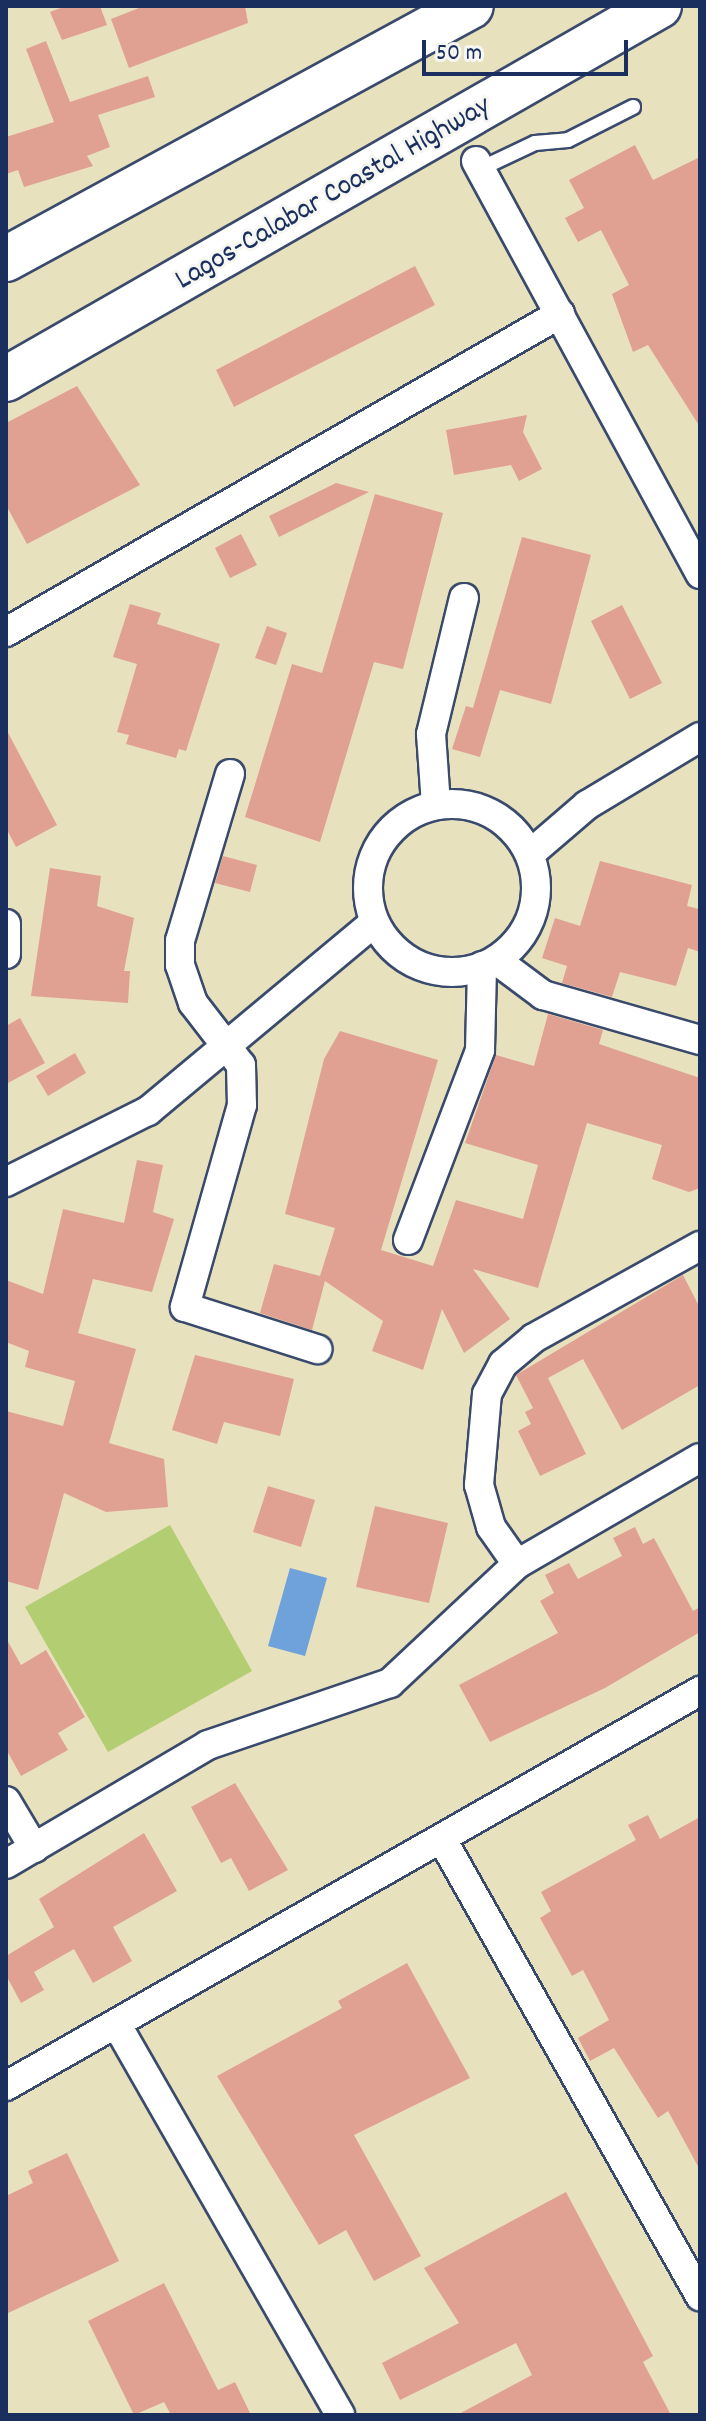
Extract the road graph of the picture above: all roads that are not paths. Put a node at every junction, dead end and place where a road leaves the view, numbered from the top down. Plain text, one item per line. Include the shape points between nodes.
1 (471, 6) edge
2 (659, 6) edge
3 (633, 107) dead end
4 (478, 165) joint
5 (6, 259) edge
6 (560, 314) junction
7 (6, 379) edge
8 (700, 574) edge
9 (464, 598) dead end
10 (6, 632) edge
11 (700, 737) edge
12 (230, 774) dead end
13 (436, 805) junction
14 (530, 854) junction
15 (374, 923) junction
16 (6, 924) edge
17 (6, 954) edge
18 (489, 963) junction
19 (700, 1040) edge
20 (230, 1046) junction
21 (7, 1186) edge
22 (408, 1240) dead end
23 (700, 1246) edge
24 (317, 1349) dead end
25 (700, 1458) edge
26 (517, 1564) junction
27 (700, 1691) edge
28 (6, 1801) edge
29 (443, 1841) junction
30 (34, 1848) junction
31 (6, 1864) edge
32 (117, 2025) junction
33 (6, 2086) edge
34 (700, 2296) edge
35 (340, 2415) edge

1 - 5 highway
2 - 7 highway, Lagos-Calabar Coastal Highway
3 - 4 lane via 568,140 535,143
4 - 6 street
6 - 8 street
6 - 10 street
9 - 13 street via 431,734
11 - 14 street via 587,805
12 - 20 street via 180,941 180,965 193,1003
13 - 14 street via 490,813
13 - 15 street via 408,816 375,855 367,895
14 - 18 street via 533,912
15 - 18 street via 411,963 439,972
15 - 20 street
16 - 17 street
18 - 19 street via 543,995
18 - 22 street via 480,1050
20 - 21 street via 148,1111
20 - 24 street via 241,1065 242,1105 185,1307
23 - 26 street via 534,1338 503,1364 487,1394 479,1485 491,1527
25 - 26 street
26 - 30 street via 390,1683 230,1734
27 - 29 street
28 - 30 street
29 - 32 street
29 - 34 street
30 - 31 street
32 - 33 street
32 - 35 street

